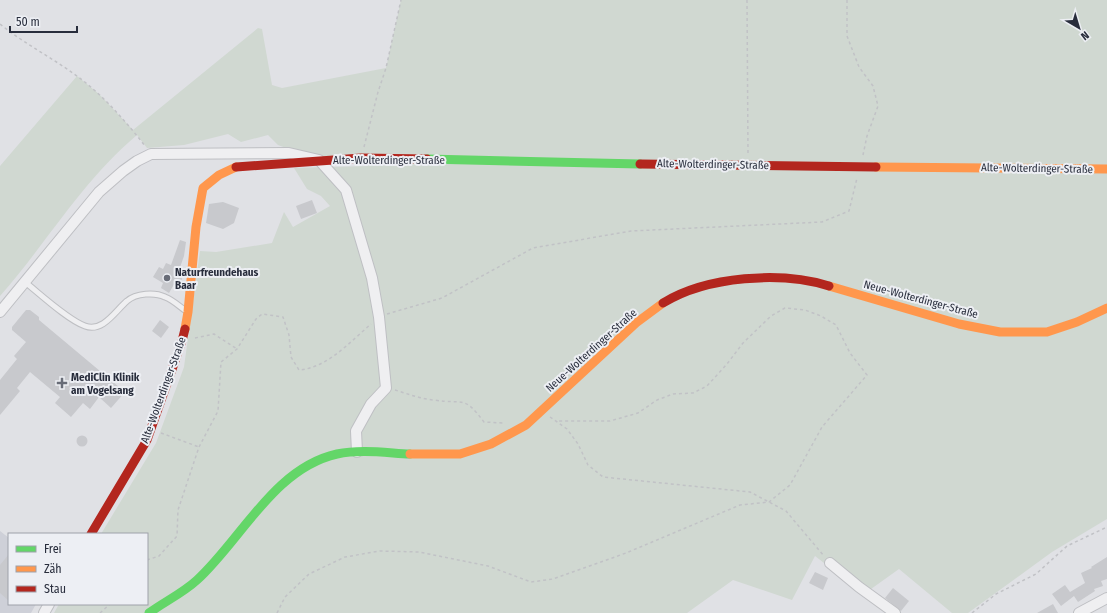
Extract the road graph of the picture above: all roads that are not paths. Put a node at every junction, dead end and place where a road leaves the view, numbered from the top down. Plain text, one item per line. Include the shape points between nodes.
1 (319, 160) junction
2 (1107, 169) edge
3 (26, 282) junction
4 (1107, 308) edge
5 (0, 312) edge
6 (188, 312) junction
7 (357, 452) junction
8 (92, 533) edge
9 (830, 563) road end
10 (1107, 598) edge
11 (149, 613) edge
12 (895, 613) edge
13 (1079, 613) edge

1 - 2 street, Alte-Wolterdinger-Straße via 361,158 748,166
1 - 3 street, Alte-Wolterdinger-Straße via 290,153 151,154 123,171 99,192
1 - 6 street, Alte-Wolterdinger-Straße via 234,166 203,188 196,220
1 - 7 street via 346,190 372,278 379,316 386,388 371,404 356,431
3 - 5 street, Alte-Wolterdinger-Straße
3 - 6 lane via 58,310 85,327 98,326 110,319 128,300 143,295 156,294 166,297
4 - 7 street, Neue-Wolterdinger-Straße via 1047,332 1000,332 958,324 817,282 751,277 706,285 665,302 636,323 526,425 491,444 460,454
6 - 8 street, Alte-Wolterdinger-Straße via 182,341 152,430
7 - 11 street, Neue-Wolterdinger-Straße via 337,454 313,463 287,480 257,510 196,581
9 - 12 street
10 - 13 street

